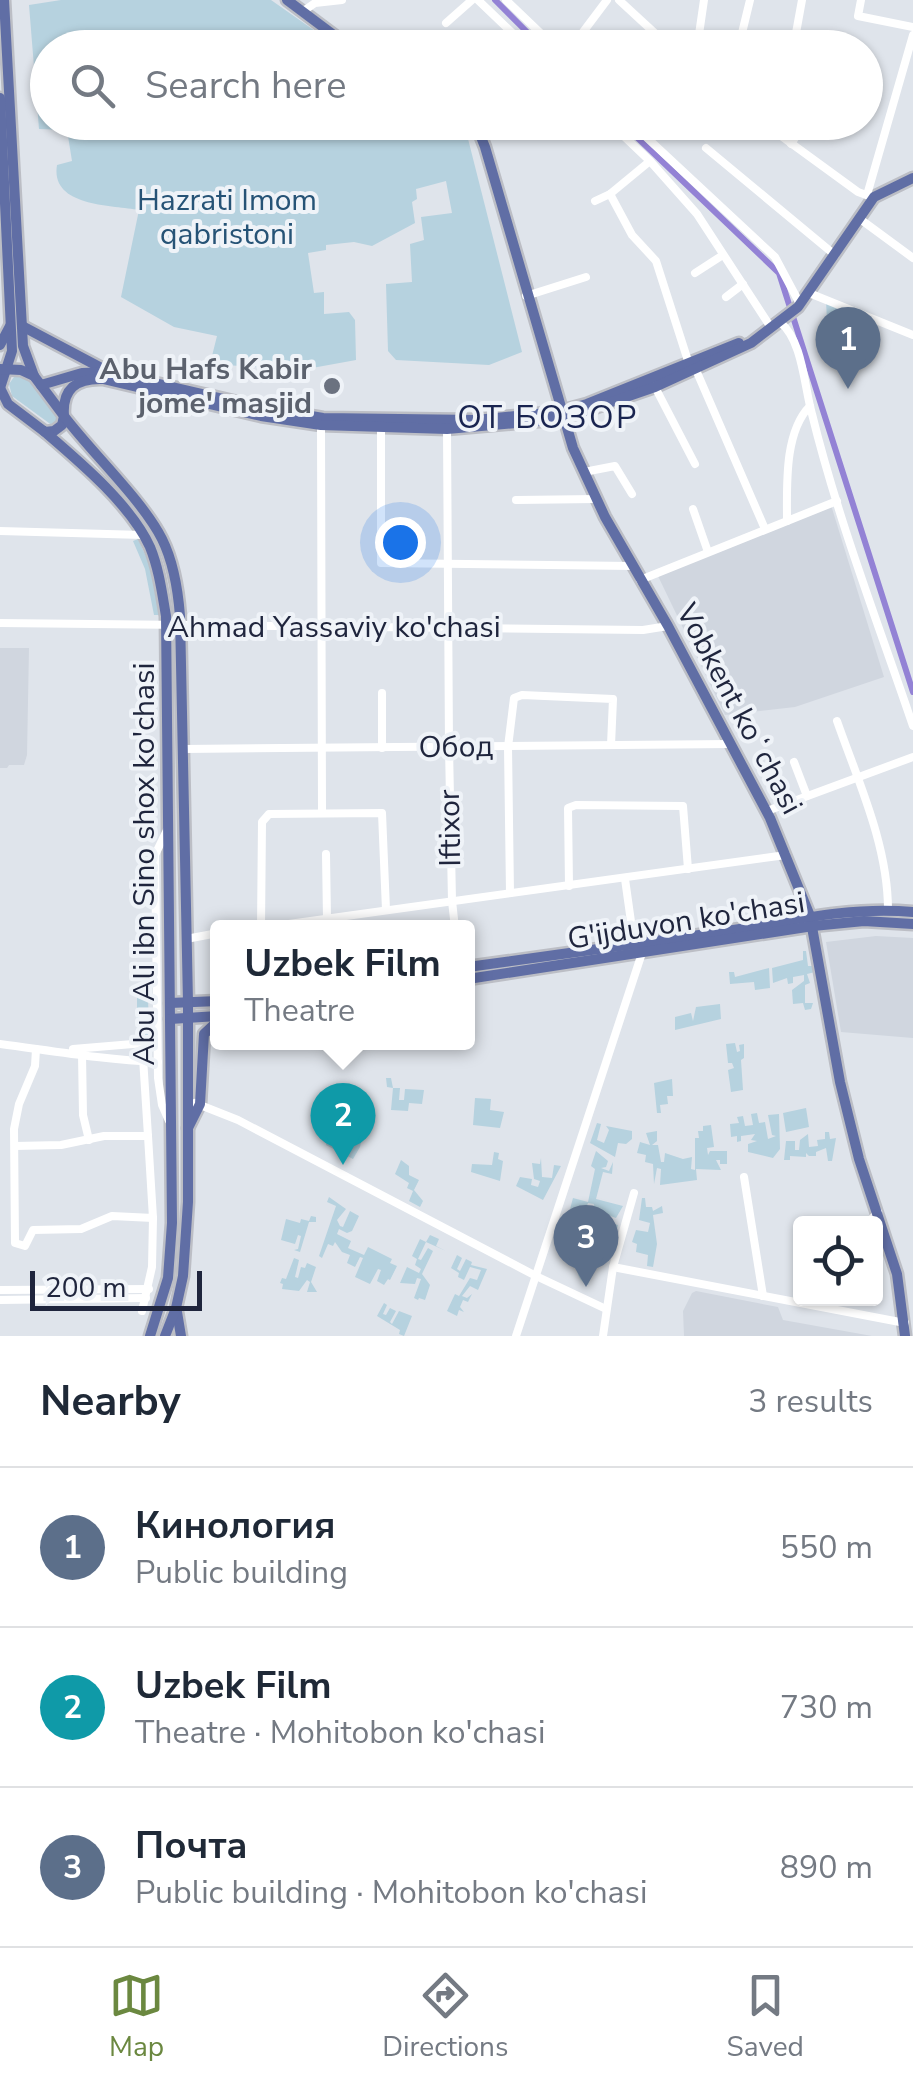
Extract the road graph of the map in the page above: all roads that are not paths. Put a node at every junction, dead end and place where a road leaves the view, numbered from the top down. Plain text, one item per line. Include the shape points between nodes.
1 (4, 0) edge
2 (287, 0) edge
3 (342, 0) edge
4 (475, 0) edge
5 (506, 0) edge
6 (607, 0) edge
7 (620, 0) edge
8 (704, 0) edge
9 (750, 0) edge
10 (802, 0) edge
11 (861, 0) edge
12 (302, 12) junction
13 (446, 24) dead end
14 (913, 27) edge
15 (326, 30) edge
16 (508, 30) edge
17 (537, 30) edge
18 (584, 30) edge
19 (651, 30) edge
20 (700, 30) edge
21 (743, 30) edge
22 (797, 30) edge
23 (913, 35) edge
24 (0, 98) edge
25 (483, 140) edge
26 (628, 140) edge
27 (648, 140) edge
28 (787, 140) edge
29 (794, 140) edge
30 (792, 144) junction
31 (706, 148) dead end
32 (650, 160) junction
33 (913, 178) edge
34 (610, 194) junction
35 (871, 196) junction
36 (595, 201) dead end
37 (860, 219) junction
38 (723, 254) junction
39 (835, 255) junction
40 (913, 258) edge
41 (695, 273) dead end
42 (586, 276) dead end
43 (742, 284) junction
44 (809, 293) junction
45 (526, 296) junction
46 (726, 296) dead end
47 (798, 304) junction
48 (12, 316) junction
49 (781, 319) junction
50 (768, 323) junction
51 (22, 326) junction
52 (913, 335) edge
53 (0, 345) edge
54 (692, 367) junction
55 (4, 370) edge
56 (108, 372) junction
57 (38, 381) junction
58 (655, 387) junction
59 (0, 389) edge
60 (162, 389) junction
61 (810, 406) junction
62 (6, 409) edge
63 (561, 415) junction
64 (64, 416) junction
65 (321, 425) junction
66 (381, 429) junction
67 (447, 429) junction
68 (45, 432) junction
69 (695, 464) dead end
70 (584, 472) junction
71 (632, 494) dead end
72 (516, 500) dead end
73 (596, 500) junction
74 (837, 500) junction
75 (693, 509) dead end
76 (787, 520) junction
77 (765, 530) junction
78 (0, 531) edge
79 (143, 535) junction
80 (708, 552) junction
81 (449, 564) junction
82 (632, 566) junction
83 (640, 580) junction
84 (0, 623) edge
85 (167, 626) junction
86 (181, 626) junction
87 (321, 626) junction
88 (668, 626) junction
89 (449, 628) junction
90 (382, 693) dead end
91 (838, 720) dead end
92 (913, 726) edge
93 (730, 744) junction
94 (611, 745) junction
95 (508, 746) junction
96 (449, 747) junction
97 (322, 748) junction
98 (382, 748) junction
99 (183, 749) junction
100 (913, 757) edge
101 (794, 762) dead end
102 (857, 778) junction
103 (807, 796) junction
104 (767, 810) junction
105 (322, 812) junction
106 (170, 820) junction
107 (326, 854) dead end
108 (787, 854) junction
109 (688, 869) junction
110 (625, 879) junction
111 (569, 886) junction
112 (510, 894) junction
113 (452, 901) junction
114 (386, 910) junction
115 (888, 910) junction
116 (913, 912) edge
117 (327, 918) junction
118 (261, 920) edge
119 (314, 920) edge
120 (454, 920) edge
121 (812, 921) junction
122 (913, 924) edge
123 (210, 935) edge
124 (186, 939) junction
125 (638, 948) junction
126 (475, 966) edge
127 (475, 977) edge
128 (210, 1002) edge
129 (170, 1003) junction
130 (188, 1003) junction
131 (210, 1018) edge
132 (170, 1019) junction
133 (188, 1019) junction
134 (210, 1027) edge
135 (142, 1042) junction
136 (157, 1042) junction
137 (0, 1044) edge
138 (36, 1048) junction
139 (64, 1050) junction
140 (82, 1054) junction
141 (143, 1062) junction
142 (158, 1062) junction
143 (194, 1102) junction
144 (170, 1123) junction
145 (148, 1136) junction
146 (89, 1140) junction
147 (0, 1145) edge
148 (14, 1145) junction
149 (744, 1177) dead end
150 (634, 1193) dead end
151 (878, 1212) junction
152 (874, 1216) edge
153 (149, 1218) junction
154 (614, 1267) junction
155 (536, 1276) junction
156 (0, 1290) edge
157 (147, 1293) junction
158 (763, 1296) junction
159 (793, 1299) edge
160 (0, 1300) edge
161 (828, 1306) edge
162 (176, 1308) junction
163 (606, 1309) junction
164 (142, 1311) dead end
165 (905, 1323) junction
166 (150, 1336) edge
167 (166, 1336) edge
168 (181, 1336) edge
169 (516, 1336) edge
170 (602, 1336) edge
171 (905, 1336) edge

1 - 51 main road
2 - 12 main road
3 - 12 street via 314,3
4 - 13 street
4 - 16 street
5 - 17 street
6 - 18 street
7 - 19 street
8 - 20 street
9 - 21 street
10 - 22 street
11 - 14 street via 858,16
12 - 15 main road
23 - 35 street
24 - 48 main road
25 - 45 main road, Vobkent koʻchasi
26 - 32 street
27 - 47 street via 775,257
28 - 30 street
29 - 30 street
30 - 35 street
31 - 39 street
32 - 34 street
32 - 38 street
33 - 35 main road
34 - 36 street
34 - 54 street via 632,235 656,261
35 - 37 main road
37 - 39 main road
37 - 40 street
38 - 41 street
38 - 43 street
39 - 44 main road
42 - 45 street
43 - 46 street
43 - 50 street
44 - 47 main road
44 - 52 street
45 - 63 main road, Vobkent koʻchasi
47 - 49 main road
48 - 53 main road
48 - 55 main road via 12,351
49 - 50 main road
49 - 54 main road via 740,349
49 - 61 street
50 - 54 main road
51 - 56 main road
51 - 57 main road via 24,354
54 - 58 main road
54 - 63 main road
54 - 77 street
55 - 57 main road via 22,370
55 - 59 main road
56 - 57 main road
56 - 60 main road
57 - 64 main road, Abu Ali ibn Sino shox ko'chasi
58 - 63 main road
58 - 69 street
59 - 62 main road
60 - 63 main road via 356,420
60 - 64 main road via 84,380 66,394
60 - 65 main road
61 - 74 street
61 - 76 street via 797,420
62 - 68 main road, Abu Ali ibn Sino shox ko'chasi
63 - 67 main road
63 - 70 main road, Vobkent koʻchasi
64 - 68 main road via 60,428
64 - 86 main road, Abu Ali ibn Sino shox ko'chasi via 159,534
65 - 66 main road
65 - 87 street
66 - 67 main road
66 - 81 street via 381,563
67 - 81 street, Iftixor
68 - 79 main road, Abu Ali ibn Sino shox ko'chasi
70 - 71 street via 616,466
70 - 73 main road, Vobkent koʻchasi
72 - 73 street
73 - 82 main road, Vobkent koʻchasi
74 - 76 street
74 - 92 street
75 - 80 street
76 - 77 street
77 - 80 street
78 - 79 street
79 - 85 main road, Abu Ali ibn Sino shox ko'chasi via 158,570
80 - 83 street
81 - 82 street
81 - 89 street, Iftixor
82 - 83 main road, Vobkent koʻchasi
83 - 88 main road, Vobkent koʻchasi
84 - 85 street, Ahmad Yassaviy ko'chasi
85 - 86 street, Ahmad Yassaviy ko'chasi
85 - 106 main road, Abu Ali ibn Sino shox ko'chasi
86 - 87 street, Ahmad Yassaviy ko'chasi
86 - 99 main road, Abu Ali ibn Sino shox ko'chasi
87 - 89 street, Ahmad Yassaviy ko'chasi
87 - 97 street
88 - 89 street, Ahmad Yassaviy ko'chasi
88 - 93 main road, Vobkent koʻchasi
89 - 96 street, Iftixor
90 - 98 street
91 - 102 street
93 - 94 street, Обод
93 - 104 main road, Vobkent koʻchasi
94 - 95 street, Обод
94 - 95 street via 613,699 522,695 514,698
95 - 96 street, Обод
95 - 112 street
96 - 98 street, Обод
96 - 113 street, Iftixor
97 - 98 street, Обод
97 - 99 street, Обод
97 - 105 street
99 - 124 main road, Abu Ali ibn Sino shox ko'chasi
100 - 102 street
101 - 103 street
102 - 103 street
102 - 115 street via 886,876
103 - 104 street
104 - 108 main road, Vobkent koʻchasi
105 - 114 street via 384,816
105 - 118 street via 263,818
106 - 129 main road, Abu Ali ibn Sino shox ko'chasi
106 - 136 street via 156,855
107 - 117 street
108 - 109 street
108 - 121 main road, Vobkent koʻchasi
109 - 110 street
109 - 111 street via 683,806 576,806 568,808
110 - 111 street
110 - 125 street
111 - 112 street
112 - 113 street
113 - 114 street
113 - 120 street, Iftixor
114 - 117 street
115 - 116 main road, G'ijduvon ko'chasi
115 - 121 main road, G'ijduvon ko'chasi
117 - 119 street
121 - 122 main road, G'ijduvon ko'chasi
121 - 125 main road, G'ijduvon ko'chasi
121 - 151 main road, Vobkent koʻchasi via 840,1082
123 - 124 street
124 - 130 main road, Abu Ali ibn Sino shox ko'chasi
125 - 126 main road, G'ijduvon ko'chasi
125 - 127 main road, G'ijduvon ko'chasi
125 - 155 street
128 - 130 main road
129 - 130 main road
129 - 132 main road, Abu Ali ibn Sino shox ko'chasi
130 - 133 main road, Abu Ali ibn Sino shox ko'chasi
131 - 133 main road
132 - 133 main road
132 - 144 main road, Abu Ali ibn Sino shox ko'chasi
133 - 143 main road, Abu Ali ibn Sino shox ko'chasi
134 - 143 main road
135 - 136 street
135 - 139 street
135 - 141 street
136 - 142 street
137 - 138 street
138 - 139 street
138 - 148 street
139 - 140 street
140 - 141 street
140 - 146 street
141 - 142 street
141 - 145 street
142 - 144 street
143 - 155 street
143 - 162 main road
144 - 166 main road, Abu Ali ibn Sino shox ko'chasi via 170,1264
145 - 146 street
145 - 153 street
146 - 148 street
147 - 148 street
148 - 153 street via 14,1243 25,1246 33,1230 80,1229 112,1216
149 - 158 street
150 - 154 street
151 - 152 street
151 - 165 main road, Vobkent koʻchasi
153 - 157 street
154 - 158 street
154 - 163 street
155 - 163 street
155 - 169 street
156 - 157 street
157 - 160 street
157 - 164 street
158 - 159 street
161 - 165 street
162 - 167 main road
162 - 168 main road
163 - 170 street
165 - 171 main road, Vobkent koʻchasi

